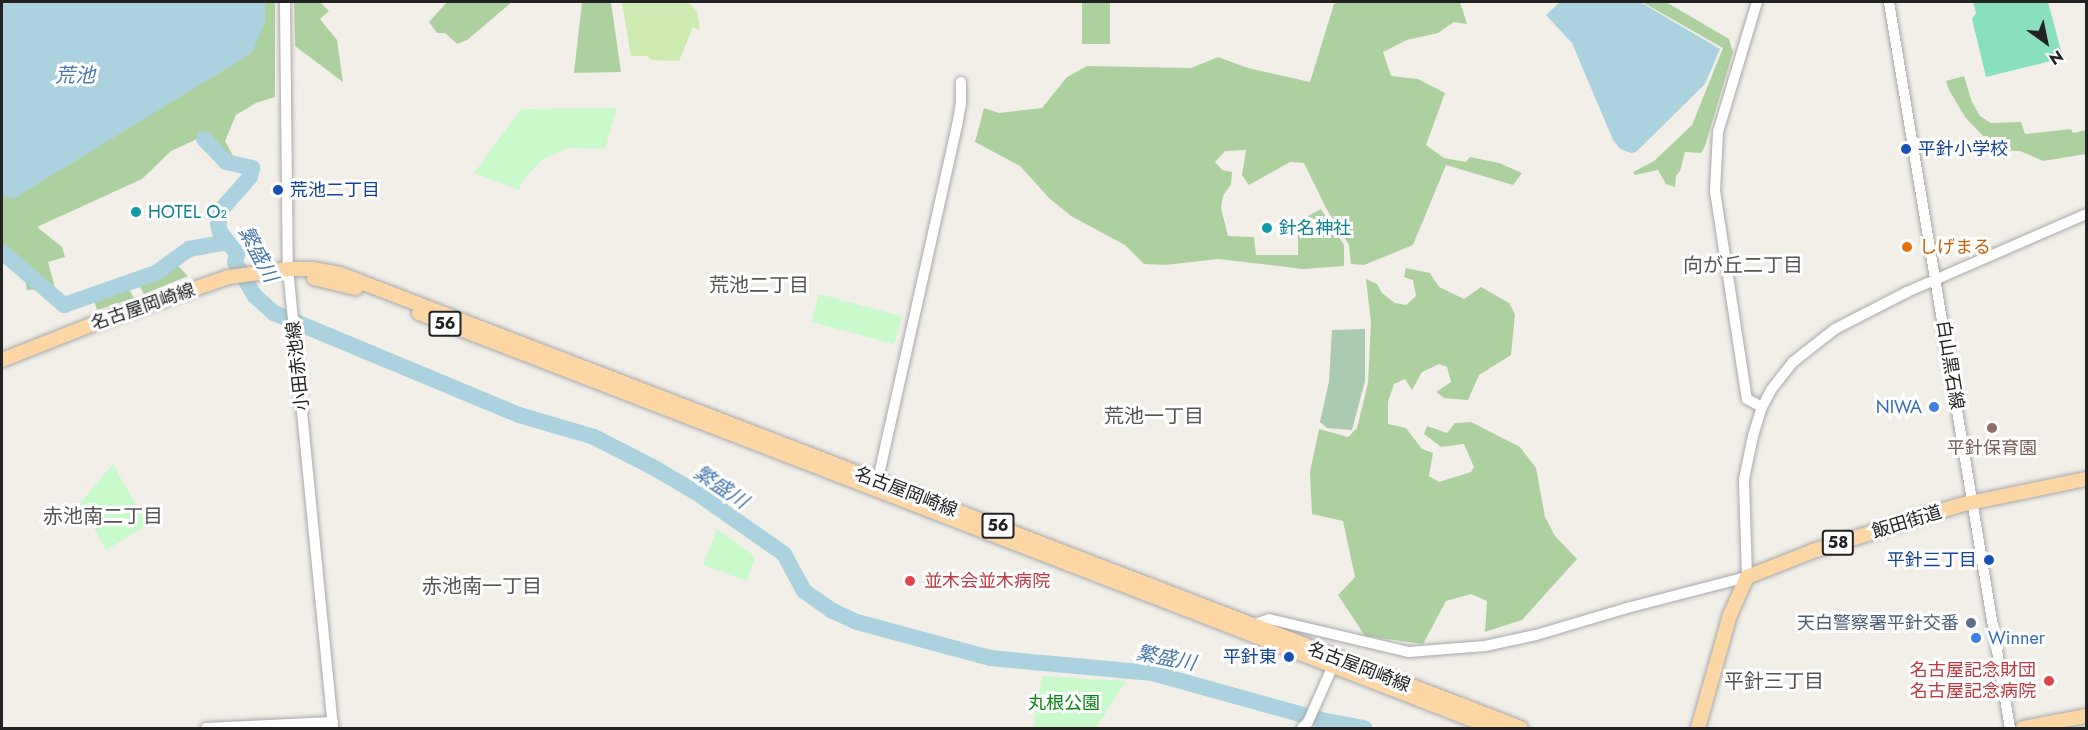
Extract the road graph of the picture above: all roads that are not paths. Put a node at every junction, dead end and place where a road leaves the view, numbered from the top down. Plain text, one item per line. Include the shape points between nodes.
1 (285, 2) edge
2 (1756, 2) edge
3 (1889, 2) edge
4 (961, 82) dead end
5 (2086, 213) edge
6 (288, 269) junction
7 (1936, 280) junction
8 (2, 360) edge
9 (1762, 407) junction
10 (2086, 479) edge
11 (877, 486) junction
12 (1972, 502) junction
13 (1747, 577) junction
14 (1252, 625) junction
15 (1335, 662) junction
16 (2086, 716) edge
17 (333, 725) edge
18 (1305, 725) edge
19 (206, 729) edge
20 (1494, 729) edge
21 (1521, 729) edge
22 (1698, 729) edge
23 (2010, 729) edge
24 (2023, 729) edge

1 - 6 street, 小田赤池線
2 - 9 street via 1718,132 1715,191 1747,399
3 - 7 street, 白山黒石線
4 - 11 street via 957,126
5 - 7 street
6 - 8 main road, 名古屋岡崎線 / 56 via 232,276
6 - 11 main road, 名古屋岡崎線 / 56 via 314,269 362,281
6 - 17 street, 小田赤池線
7 - 9 street via 1835,329 1793,362
7 - 12 street, 白山黒石線
9 - 13 street via 1744,479
10 - 12 main road, 飯田街道 / 58
11 - 14 main road, 名古屋岡崎線 / 56
11 - 15 main road, 名古屋岡崎線 / 56
12 - 13 main road, 飯田街道 / 58 via 1813,551
12 - 23 street, 白山黒石線
13 - 14 street via 1536,635 1485,645 1409,652 1269,619
13 - 22 main road via 1730,615
14 - 15 main road, 名古屋岡崎線 / 56
15 - 18 street
15 - 20 main road, 名古屋岡崎線 / 56
15 - 21 main road, 名古屋岡崎線 / 56
16 - 24 main road
17 - 19 street

